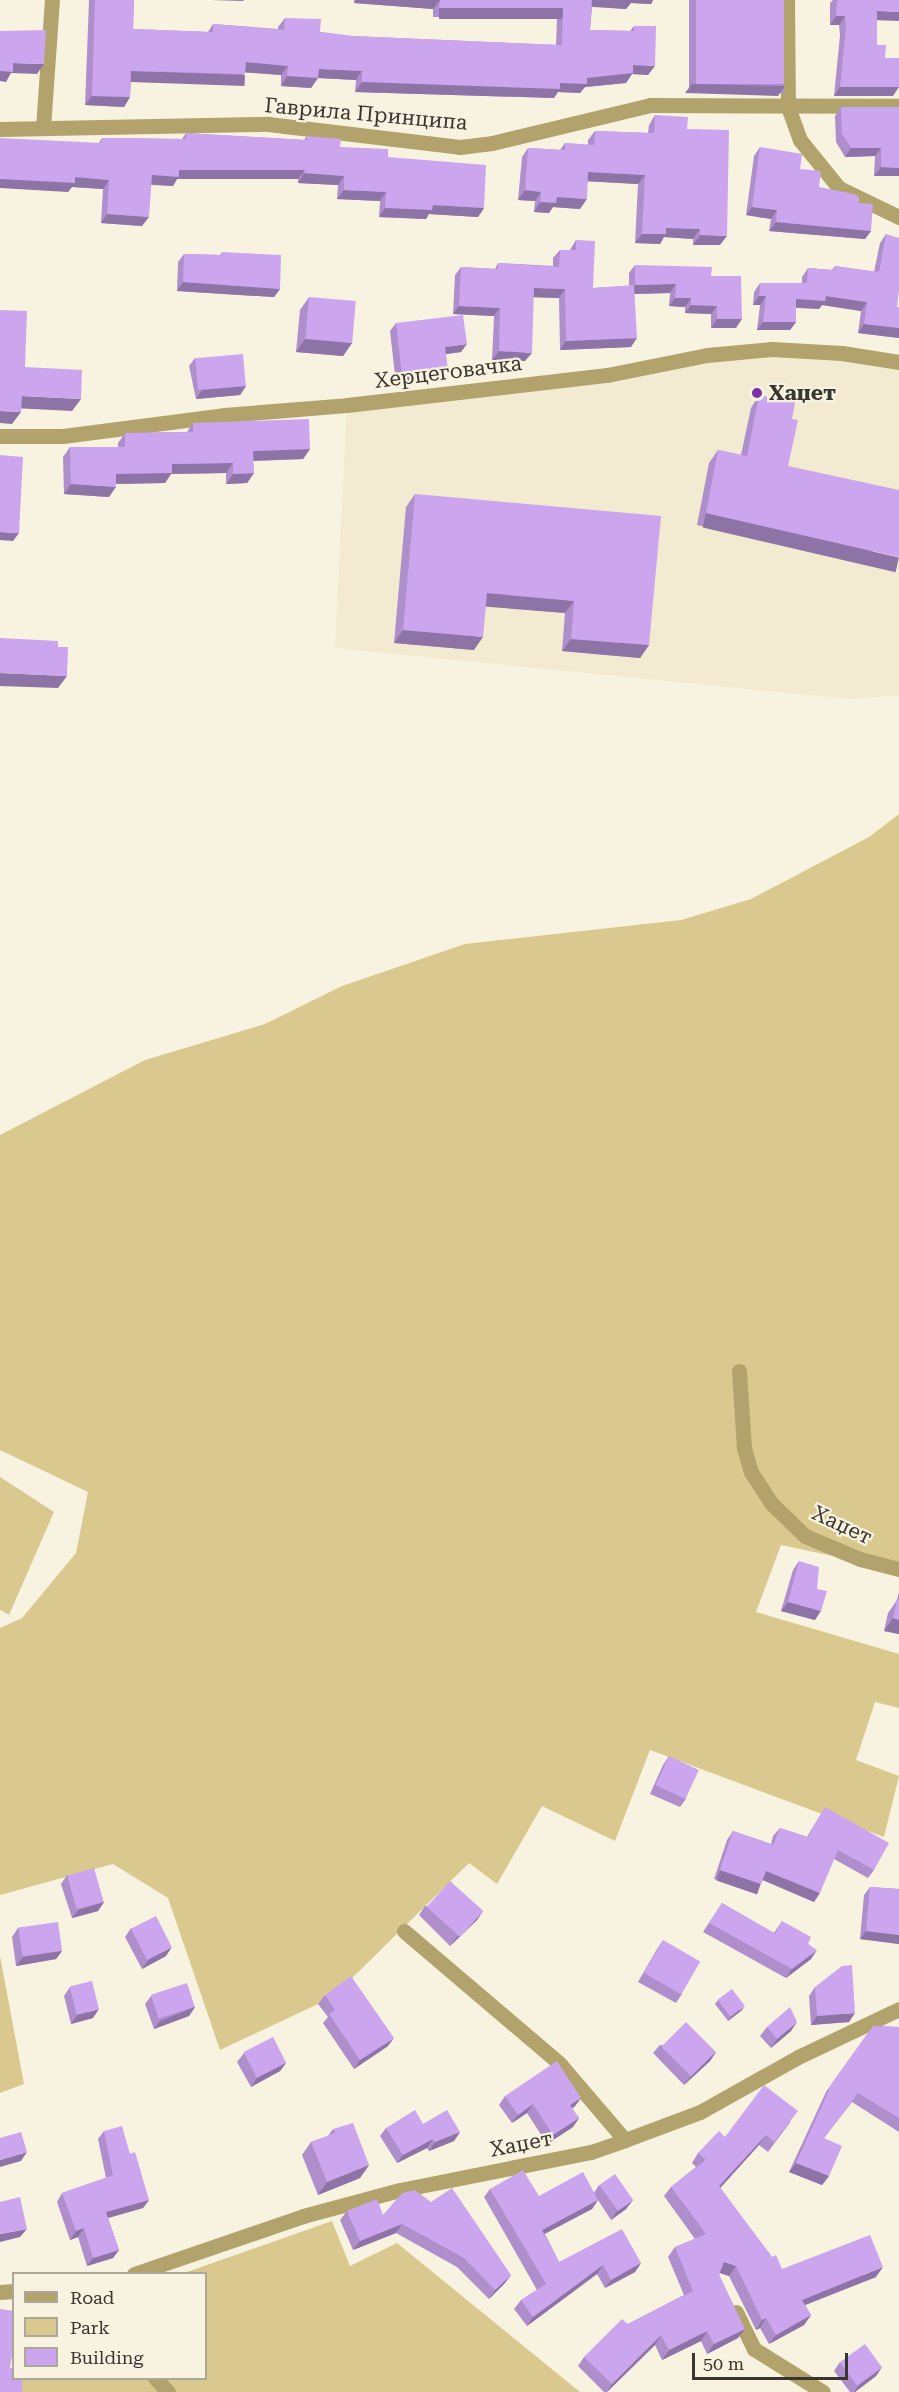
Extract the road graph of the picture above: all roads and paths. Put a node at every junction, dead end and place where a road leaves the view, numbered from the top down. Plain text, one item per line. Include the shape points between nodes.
1 (52, 0) edge
2 (787, 0) edge
3 (899, 106) edge
4 (788, 107) junction
5 (43, 128) junction
6 (0, 129) edge
7 (899, 216) edge
8 (899, 362) edge
9 (0, 436) edge
10 (739, 1371) dead end
11 (899, 1569) edge
12 (404, 1931) dead end
13 (899, 2009) edge
14 (626, 2140) junction
15 (142, 2272) edge
16 (730, 2300) edge
17 (156, 2380) edge
18 (168, 2392) edge
19 (823, 2392) edge

1 - 5 street
2 - 4 street
3 - 4 street, Гаврила Принципа
4 - 5 street, Гаврила Принципа via 650,105 492,143 460,147 268,124
4 - 7 street via 800,140 839,188
5 - 6 street, Гаврила Принципа
8 - 9 street, Херцеговачка via 842,352 772,349 707,355 607,375 347,405 224,415 63,436
10 - 11 street, Хаџет via 744,1448 751,1472 771,1503 805,1536 860,1559
12 - 14 street via 560,2064
13 - 14 street, Хаџет via 798,2057 700,2112
14 - 15 street, Хаџет via 591,2152 389,2192 303,2216
16 - 19 street via 754,2349
17 - 18 street

